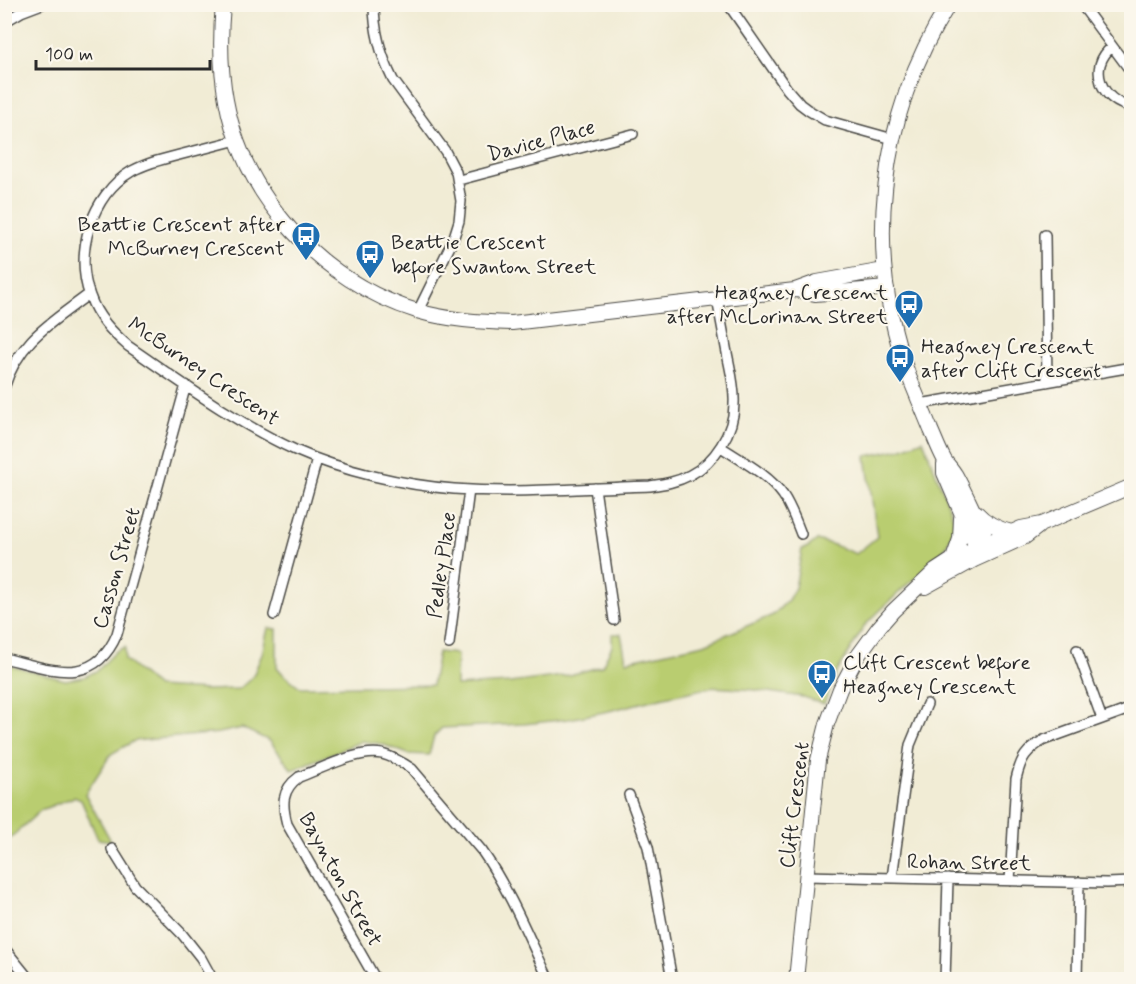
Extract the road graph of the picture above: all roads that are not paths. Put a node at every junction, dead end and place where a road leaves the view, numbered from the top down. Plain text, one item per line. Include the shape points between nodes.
1 (42, 4) edge
2 (223, 4) edge
3 (374, 4) edge
4 (728, 4) edge
5 (949, 4) edge
6 (1081, 4) edge
7 (4, 22) edge
8 (1112, 47) junction
9 (1131, 73) edge
10 (1131, 106) edge
11 (633, 134) dead end
12 (892, 139) junction
13 (237, 140) junction
14 (459, 180) junction
15 (1045, 235) dead end
16 (884, 270) junction
17 (886, 288) junction
18 (795, 290) junction
19 (89, 294) junction
20 (717, 299) junction
21 (418, 311) junction
22 (1131, 367) edge
23 (1047, 382) junction
24 (186, 385) junction
25 (4, 388) edge
26 (921, 404) junction
27 (721, 447) junction
28 (317, 459) junction
29 (1131, 486) edge
30 (595, 488) junction
31 (469, 490) junction
32 (965, 508) junction
33 (1042, 524) junction
34 (1012, 532) junction
35 (801, 534) dead end
36 (984, 550) junction
37 (953, 559) junction
38 (915, 592) junction
39 (274, 615) dead end
40 (614, 620) dead end
41 (448, 644) dead end
42 (1077, 650) dead end
43 (4, 658) edge
44 (927, 704) dead end
45 (1131, 708) edge
46 (1102, 719) junction
47 (629, 795) dead end
48 (112, 849) dead end
49 (806, 876) junction
50 (892, 878) junction
51 (948, 879) junction
52 (1010, 881) junction
53 (1080, 882) junction
54 (1131, 882) edge
55 (5, 949) edge
56 (30, 980) edge
57 (213, 980) edge
58 (376, 980) edge
59 (549, 980) edge
60 (672, 980) edge
61 (796, 980) edge
62 (945, 980) edge
63 (1077, 980) edge

1 - 7 street
2 - 13 street via 221,63 226,102
3 - 14 street via 375,31 387,68 445,151
4 - 12 street via 800,104 825,120
5 - 12 street via 911,78
6 - 8 street
8 - 9 street
8 - 10 street via 1102,59 1100,82 1105,93
11 - 14 street, Davice Place
12 - 16 street via 883,204
13 - 19 street, McBurney Crescent via 150,163 113,186 94,213 87,235 84,258
13 - 21 street via 266,197 307,247 359,285
14 - 21 street via 459,221
15 - 23 street
16 - 17 street
16 - 18 street
17 - 18 street via 815,294
17 - 26 street via 901,353
18 - 20 street
19 - 24 street, McBurney Crescent via 114,334
19 - 25 street via 27,344
20 - 21 street via 512,323 464,321
20 - 27 street, McBurney Crescent via 735,403
22 - 23 street
23 - 26 street
24 - 28 street, McBurney Crescent via 254,430
24 - 43 street, Casson Street via 111,648 88,668 72,671
26 - 32 street via 954,473
27 - 30 street, McBurney Crescent via 708,463 672,483
27 - 35 street via 772,482 783,495
28 - 31 street, McBurney Crescent via 393,480
28 - 39 street
29 - 33 street, Clift Crescent
30 - 31 street, McBurney Crescent
30 - 40 street
31 - 41 street, Pedley Place
32 - 34 street
32 - 36 street
32 - 37 street
33 - 34 street, Clift Crescent
33 - 36 street, Clift Crescent via 1025,537
34 - 36 street, Clift Crescent
36 - 37 street, Clift Crescent
36 - 38 street, Clift Crescent
37 - 38 street, Clift Crescent
38 - 49 street, Clift Crescent via 879,627 840,689 818,760
42 - 46 street
44 - 50 street via 910,745
45 - 46 street
46 - 52 street via 1044,740 1022,758 1016,778
47 - 60 street via 648,847
48 - 57 street via 135,886 182,934
49 - 50 street, Rohan Street
49 - 61 street, Clift Crescent
50 - 51 street, Rohan Street
51 - 52 street, Rohan Street
51 - 62 street
52 - 53 street, Rohan Street
53 - 54 street, Rohan Street
53 - 63 street
55 - 56 street
58 - 59 street, Baynton Street via 287,824 283,810 286,791 299,777 357,755 373,753 397,759 412,769 482,852 507,893

